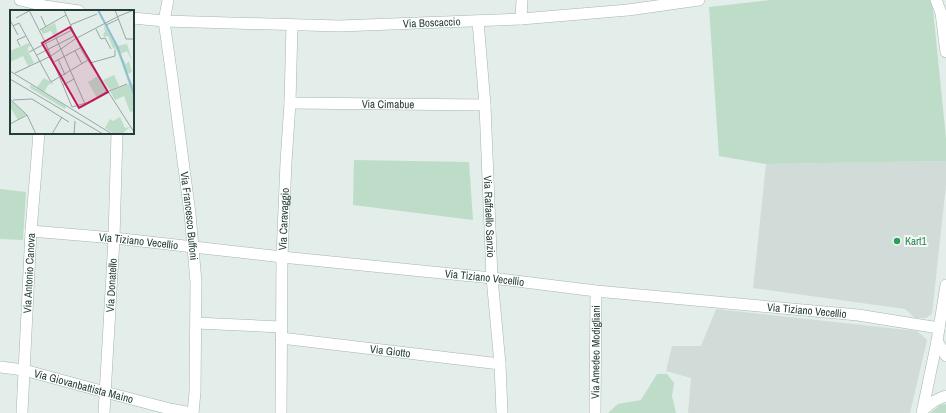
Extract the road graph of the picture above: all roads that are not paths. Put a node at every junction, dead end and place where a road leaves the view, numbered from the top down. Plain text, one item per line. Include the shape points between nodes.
1 (20, 0) edge
2 (168, 0) edge
3 (522, 0) edge
4 (699, 0) edge
5 (936, 0) edge
6 (45, 9) edge
7 (62, 10) edge
8 (134, 18) edge
9 (521, 19) junction
10 (164, 21) junction
11 (478, 21) junction
12 (292, 25) junction
13 (946, 52) edge
14 (290, 103) junction
15 (485, 105) junction
16 (39, 134) edge
17 (117, 134) edge
18 (30, 231) junction
19 (114, 238) junction
20 (193, 246) junction
21 (282, 257) junction
22 (492, 278) junction
23 (946, 285) edge
24 (596, 291) junction
25 (196, 323) junction
26 (939, 328) junction
27 (281, 332) junction
28 (937, 341) junction
29 (946, 356) edge
30 (500, 364) junction
31 (0, 367) edge
32 (24, 370) junction
33 (105, 392) junction
34 (946, 396) edge
35 (922, 411) edge
36 (22, 413) edge
37 (104, 413) edge
38 (192, 413) edge
39 (281, 413) edge
40 (502, 413) edge
41 (596, 413) edge

1 - 6 street
2 - 10 street, Via Francesco Buffoni
3 - 9 street
4 - 9 street, Via Boscaccio via 628,10
5 - 13 street via 941,13
6 - 7 street
8 - 10 street, Via Boscaccio
9 - 11 street, Via Boscaccio
10 - 12 street, Via Boscaccio
10 - 20 street, Via Francesco Buffoni
11 - 12 street, Via Boscaccio via 340,26
11 - 15 street, Via Raffaello Sanzio
12 - 14 street, Via Caravaggio
14 - 15 street, Via Cimabue
14 - 21 street, Via Caravaggio
15 - 22 street, Via Raffaello Sanzio
16 - 18 street, Via Antonio Canova
17 - 19 street, Via Donatello
18 - 19 street, Via Tiziano Vecellio
18 - 32 street, Via Antonio Canova
19 - 20 street, Via Tiziano Vecellio
19 - 33 street, Via Donatello
20 - 21 street, Via Tiziano Vecellio
20 - 25 street, Via Francesco Buffoni
21 - 22 street, Via Tiziano Vecellio
21 - 27 street, Via Caravaggio
22 - 24 street, Via Tiziano Vecellio
22 - 30 street, Via Raffaello Sanzio
23 - 26 street
24 - 26 street, Via Tiziano Vecellio via 858,315
24 - 41 street, Via Amedeo Modigliani
25 - 27 street, Via Giotto
25 - 38 street, Via Francesco Buffoni via 195,392
26 - 28 street
27 - 30 street, Via Giotto
27 - 39 street, Via Caravaggio
28 - 29 street
28 - 35 street
30 - 40 street, Via Raffaello Sanzio
31 - 32 street, Via Giovanbattista Maino
32 - 33 street, Via Giovanbattista Maino
32 - 36 street, Via Antonio Canova
33 - 37 street, Via Donatello
33 - 38 street, Via Giovanbattista Maino
34 - 35 street via 933,401

